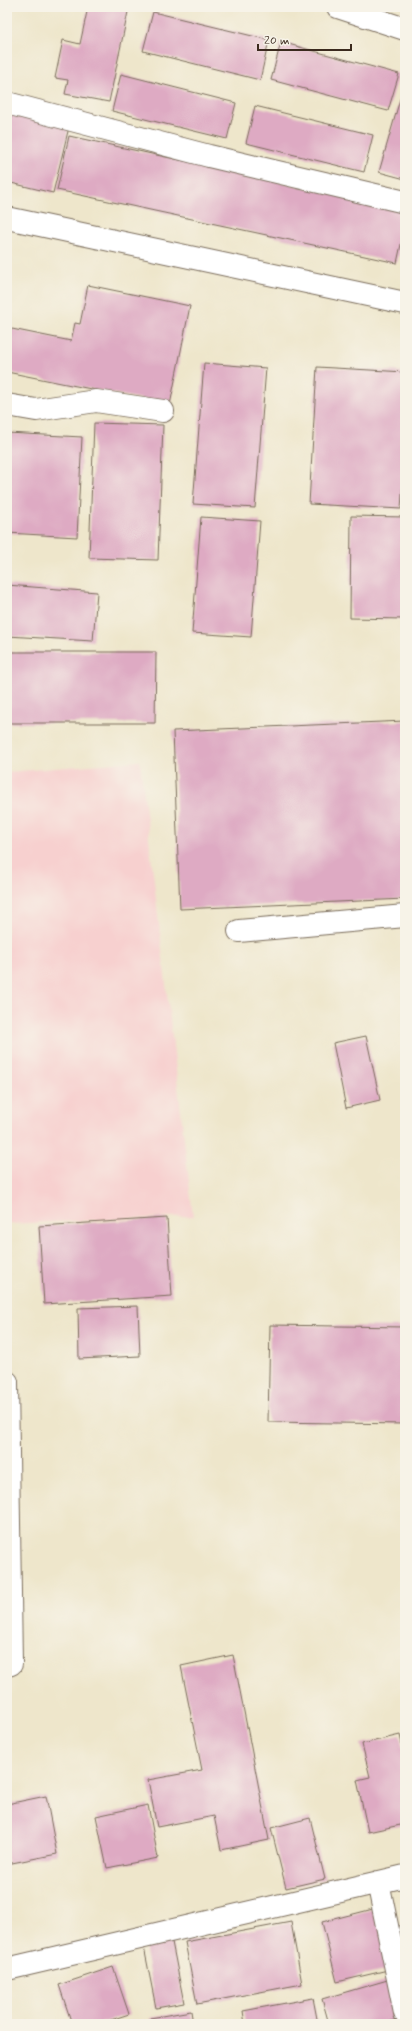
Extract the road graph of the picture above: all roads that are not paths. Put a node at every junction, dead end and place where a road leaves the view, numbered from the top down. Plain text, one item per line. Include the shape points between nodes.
1 (338, 7) edge
2 (405, 29) edge
3 (7, 103) edge
4 (405, 202) edge
5 (7, 218) edge
6 (405, 303) edge
7 (7, 405) edge
8 (163, 411) dead end
9 (405, 916) edge
10 (239, 931) dead end
11 (7, 1382) edge
12 (7, 1430) edge
13 (8, 1538) edge
14 (7, 1665) edge
15 (405, 1876) edge
16 (378, 1882) junction
17 (7, 1970) edge
18 (405, 2013) edge

1 - 2 street
3 - 4 street via 209,156
5 - 6 street
7 - 8 street via 36,410 96,401
9 - 10 street
11 - 12 street
12 - 13 street
13 - 14 street via 11,1664
15 - 16 street
16 - 17 street
16 - 18 street

